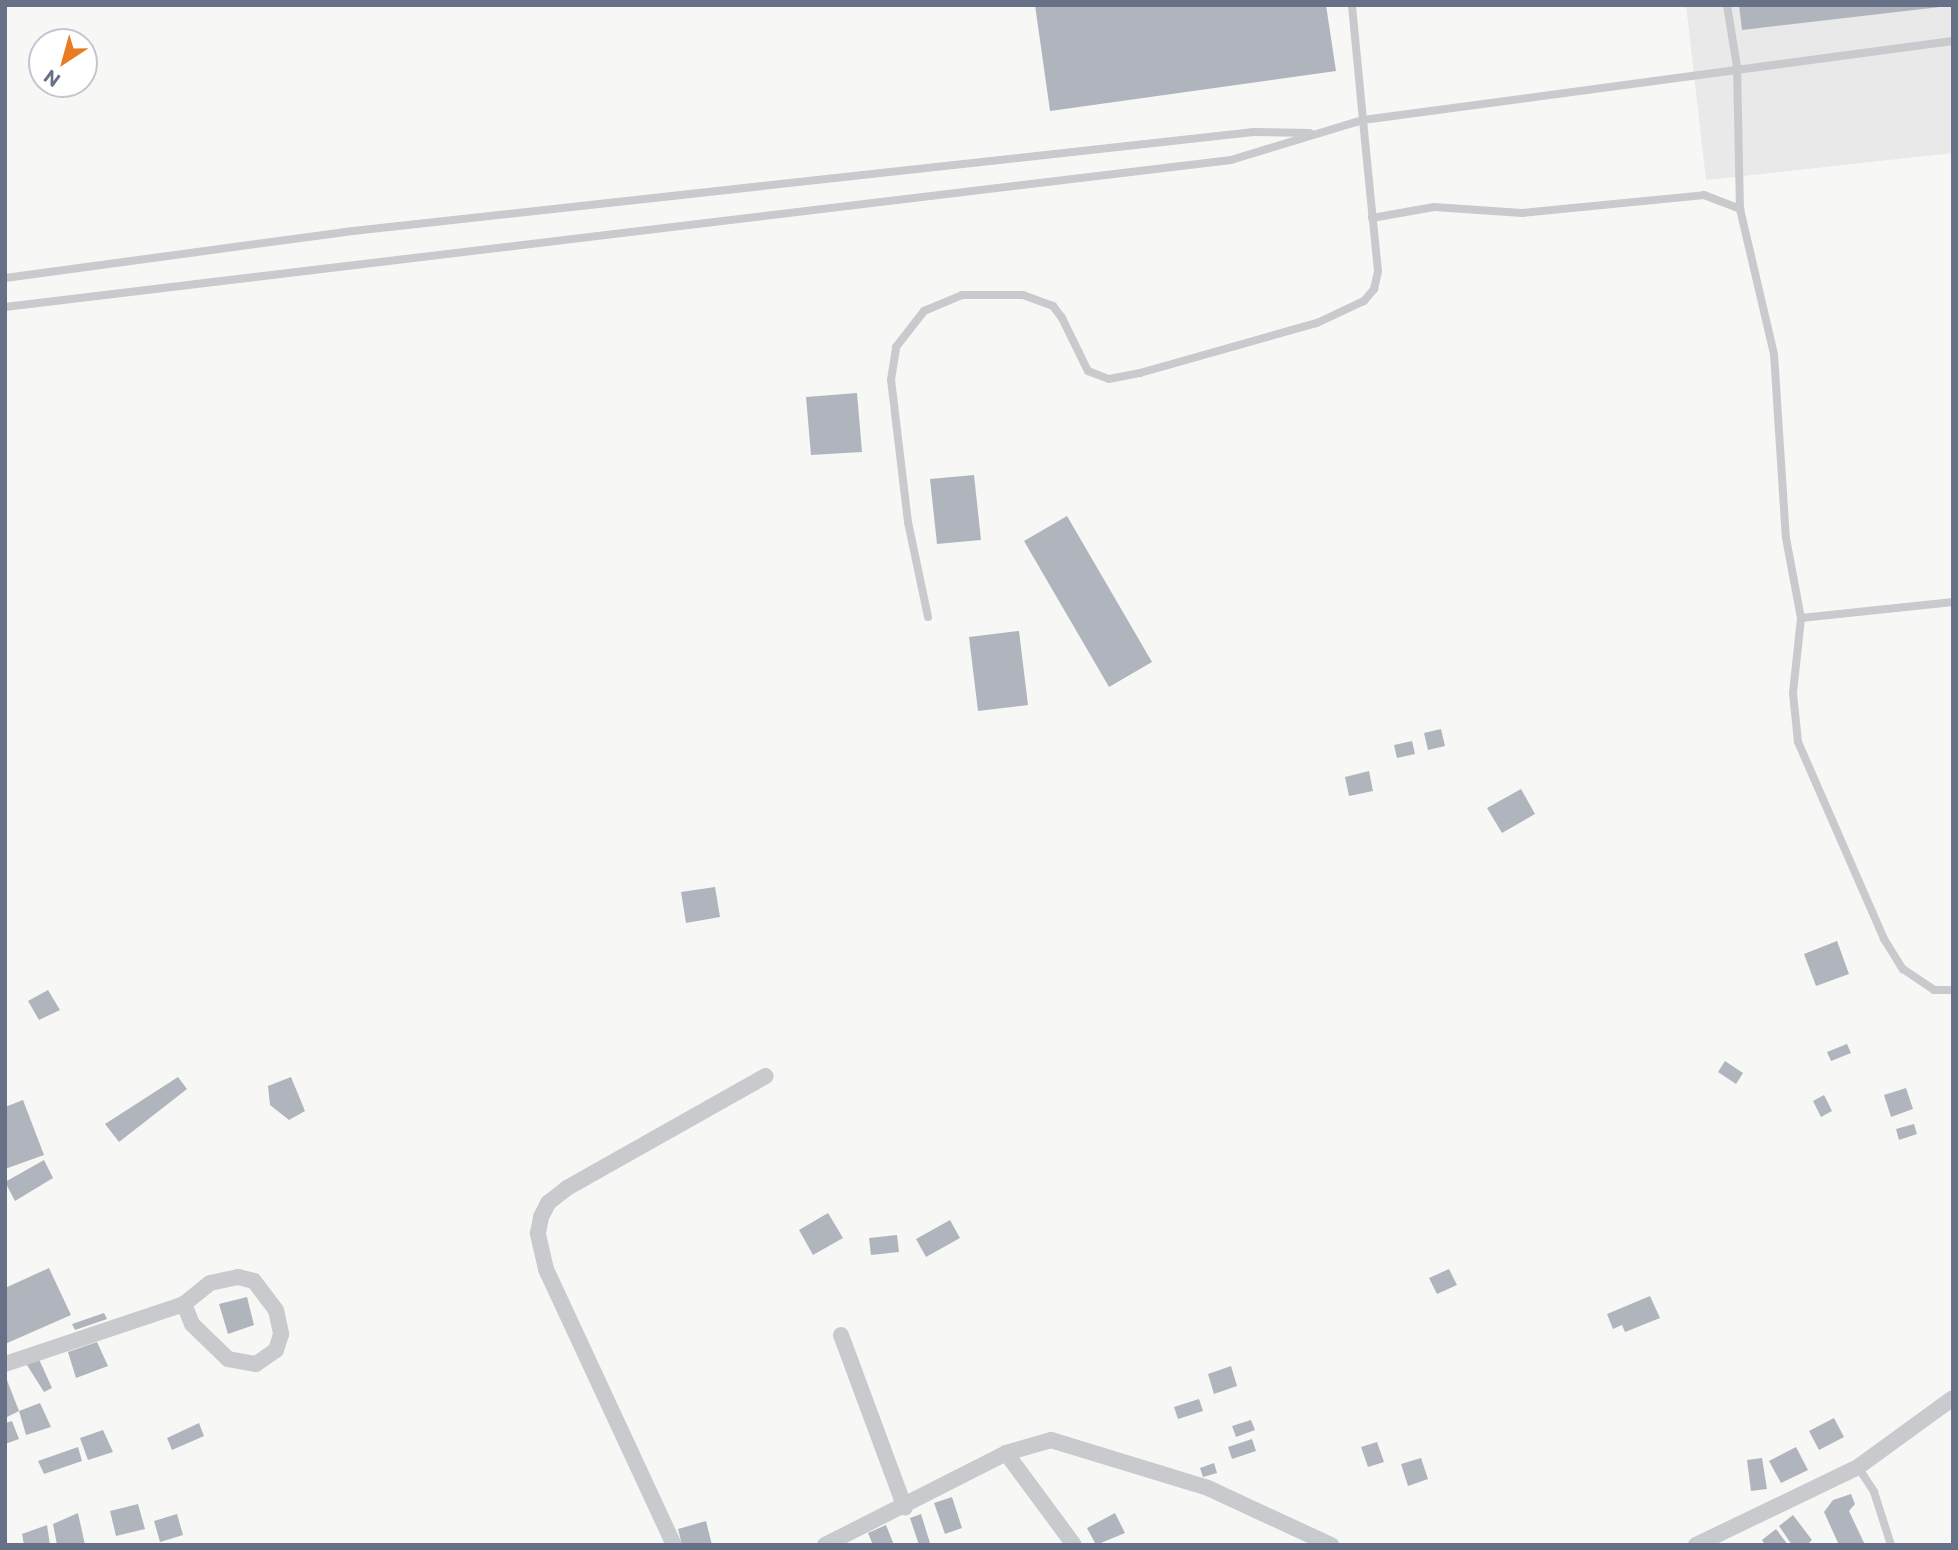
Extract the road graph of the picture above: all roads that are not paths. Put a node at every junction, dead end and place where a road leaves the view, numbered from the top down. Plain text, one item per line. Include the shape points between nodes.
1 (1352, 5) edge
2 (1727, 5) edge
3 (1953, 41) edge
4 (1737, 67) junction
5 (1363, 121) junction
6 (1313, 133) junction
7 (1740, 209) junction
8 (1373, 218) junction
9 (5, 278) edge
10 (5, 307) edge
11 (1953, 601) edge
12 (928, 617) dead end
13 (1801, 618) junction
14 (1953, 990) edge
15 (766, 1076) dead end
16 (184, 1304) junction
17 (841, 1335) dead end
18 (5, 1364) edge
19 (1953, 1398) edge
20 (1006, 1453) junction
21 (1858, 1467) junction
22 (905, 1508) junction
23 (674, 1545) edge
24 (825, 1545) edge
25 (1073, 1545) edge
26 (1331, 1545) edge
27 (1696, 1545) edge
28 (1891, 1545) edge

1 - 5 lane
2 - 4 lane
3 - 4 lane
4 - 5 lane
4 - 7 lane
5 - 6 lane
5 - 8 lane
6 - 9 lane via 1254,132 372,229
6 - 10 lane via 1231,160
7 - 8 lane via 1704,195 1522,213 1434,206
7 - 13 lane via 1774,354 1786,538
8 - 12 lane via 1374,289 1353,310 1140,373 1109,379 1088,371 1062,318 1052,306 1030,297 1001,292 962,295 924,310 896,348 891,380 908,522
11 - 13 lane
13 - 14 lane via 1794,719 1818,791 1903,969 1934,990
15 - 23 street via 568,1188 548,1203 541,1217 538,1233 546,1269
16 - 16 street via 192,1324 228,1359 256,1364 276,1350 281,1334 276,1311 254,1281 238,1277 209,1283
16 - 18 street
17 - 22 street
19 - 21 street
20 - 22 street
20 - 25 street
20 - 26 street via 1033,1441 1074,1443 1208,1488
21 - 27 street
21 - 28 lane via 1878,1502
22 - 24 street

